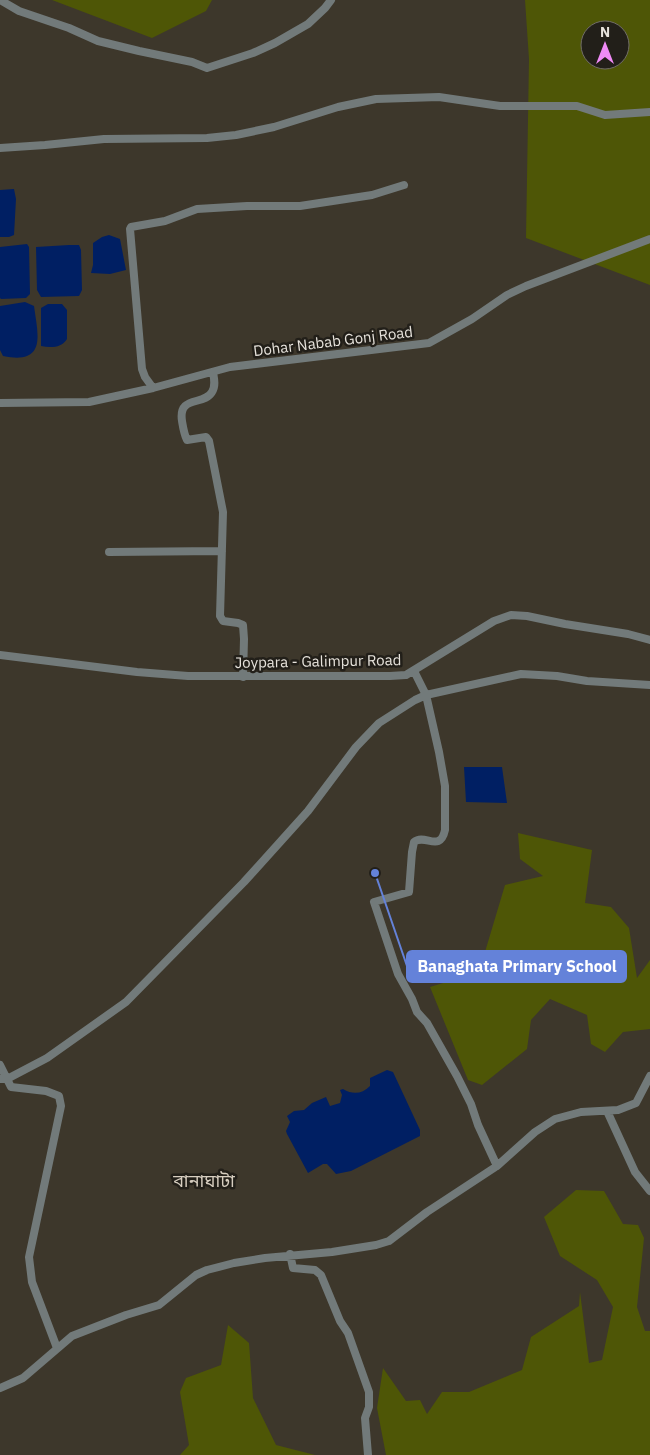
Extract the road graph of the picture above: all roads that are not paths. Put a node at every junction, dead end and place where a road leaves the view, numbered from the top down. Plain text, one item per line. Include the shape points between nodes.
1 (0, 0) edge
2 (330, 0) edge
3 (650, 112) edge
4 (0, 148) edge
5 (404, 185) dead end
6 (650, 239) edge
7 (212, 372) junction
8 (153, 388) junction
9 (0, 403) edge
10 (222, 551) junction
11 (109, 552) dead end
12 (650, 640) edge
13 (0, 655) edge
14 (414, 671) junction
15 (243, 677) junction
16 (650, 685) edge
17 (426, 695) junction
18 (0, 1065) edge
19 (650, 1076) edge
20 (4, 1079) edge
21 (607, 1111) junction
22 (497, 1166) junction
23 (650, 1191) edge
24 (290, 1254) junction
25 (57, 1348) junction
26 (0, 1388) edge
27 (368, 1455) edge

1 - 2 street via 19,11 98,41 207,68 275,43 308,24
3 - 4 street via 604,115 577,106 500,106 439,97 376,99 236,135 104,139
5 - 8 street via 372,195 292,206 198,209 165,221 131,227 142,369
6 - 7 street, Dohar Nabab Gonj Road via 526,286 428,343
7 - 8 street, Dohar Nabab Gonj Road
7 - 10 street via 212,393 189,402 181,417 187,440 206,437 209,441 223,512
8 - 9 street, Dohar Nabab Gonj Road via 89,402
10 - 11 street
10 - 15 street via 220,616 223,621 243,626
12 - 14 street, Joypara - Galimpur Road via 512,615 494,621
13 - 15 street, Joypara - Galimpur Road via 137,672
14 - 15 street, Joypara - Galimpur Road via 390,676
14 - 17 street
16 - 17 street via 522,674
17 - 20 street via 379,723 356,747 308,811 250,875 126,1002 47,1058
17 - 22 street via 445,786 446,830 440,840 416,839 414,842 409,892 374,902 398,974 417,1012 427,1023 457,1076
18 - 20 street
19 - 21 street via 636,1103
20 - 25 street via 11,1087 46,1091 58,1096 61,1106 29,1257 32,1282
21 - 22 street via 581,1112 555,1119
21 - 23 street via 635,1172
22 - 24 street via 389,1241 332,1252
24 - 25 street via 207,1270 159,1305 126,1314 72,1336
24 - 27 street via 293,1268 315,1270 321,1275 348,1333 369,1392 365,1418
25 - 26 street via 22,1378

